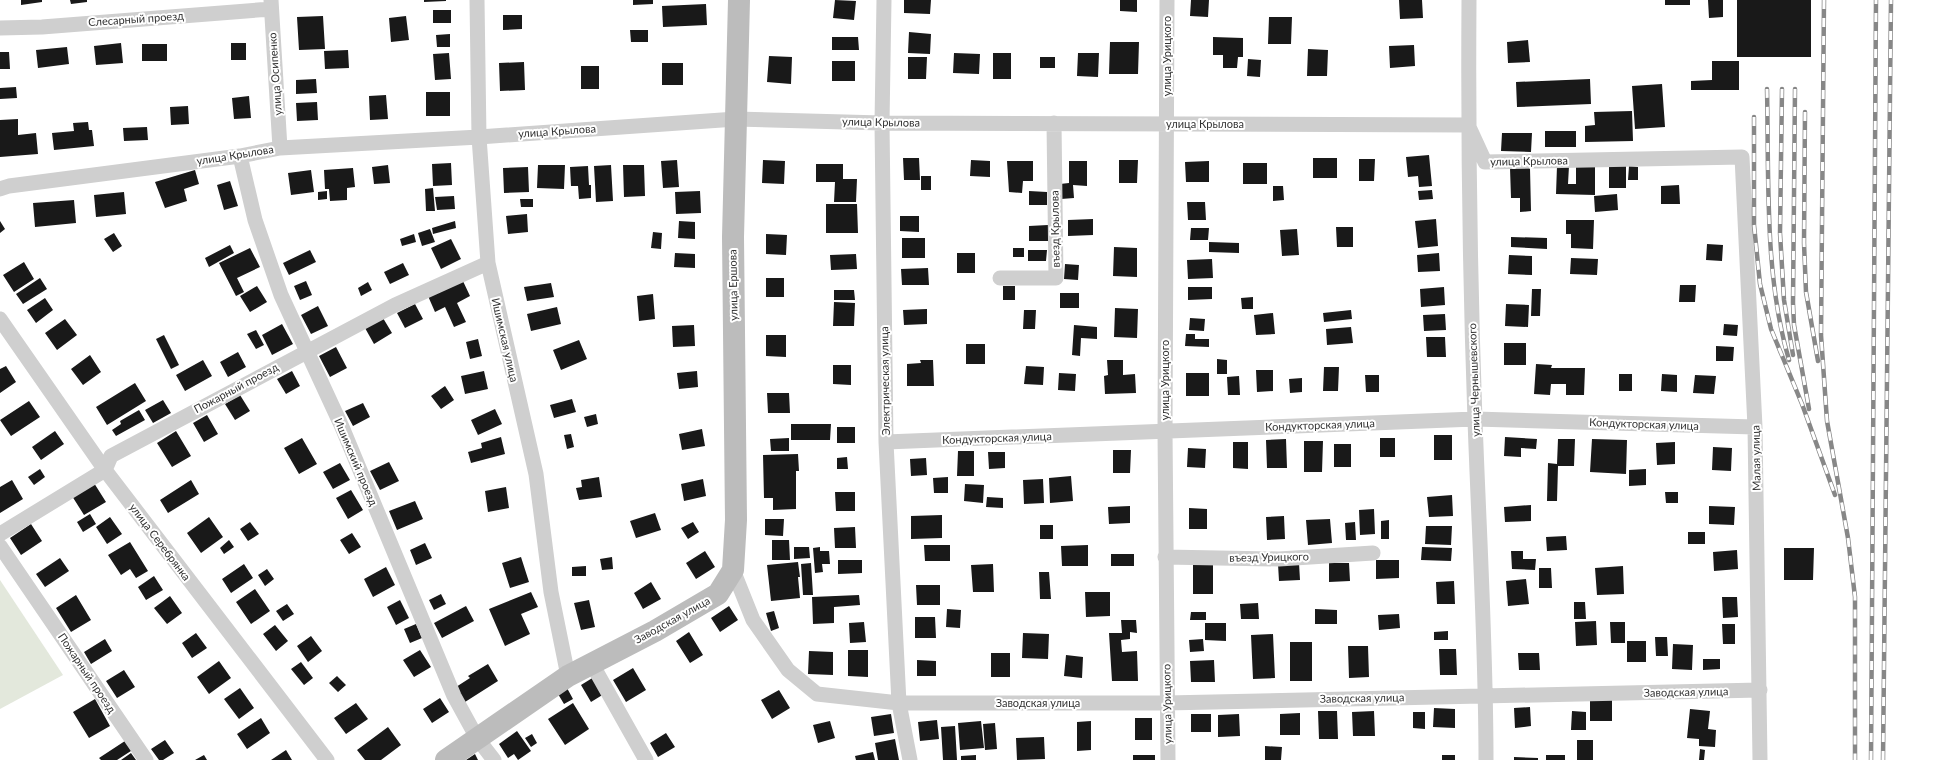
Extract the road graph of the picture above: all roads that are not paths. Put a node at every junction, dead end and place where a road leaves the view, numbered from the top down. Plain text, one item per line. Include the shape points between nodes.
1 (477, 0) edge
2 (739, 0) edge
3 (884, 0) edge
4 (1167, 0) edge
5 (1468, 0) edge
6 (271, 4) edge
7 (0, 28) edge
8 (736, 119) junction
9 (882, 123) junction
10 (1054, 123) junction
11 (1167, 124) junction
12 (1468, 125) junction
13 (479, 137) junction
14 (280, 148) junction
15 (240, 156) junction
16 (1742, 157) joint
17 (0, 189) edge
18 (488, 262) junction
19 (1000, 278) dead end
20 (0, 319) edge
21 (306, 350) junction
22 (1475, 419) junction
23 (1755, 427) junction
24 (1164, 431) junction
25 (886, 442) junction
26 (105, 470) junction
27 (0, 534) edge
28 (0, 546) edge
29 (1373, 554) dead end
30 (1166, 557) junction
31 (733, 570) junction
32 (592, 664) junction
33 (568, 676) junction
34 (1760, 690) junction
35 (1486, 695) junction
36 (899, 703) junction
37 (1166, 703) junction
38 (477, 738) junction
39 (146, 760) edge
40 (327, 760) edge
41 (446, 760) edge
42 (494, 760) edge
43 (646, 760) edge
44 (910, 760) edge
45 (1168, 760) edge
46 (1486, 760) edge
47 (1760, 760) edge

1 - 13 street, Ишимская улица
2 - 8 street, улица Ершова
3 - 9 street, Электрическая улица
4 - 11 street, улица Урицкого
5 - 12 street, улица Чернышевского
6 - 7 street, Слесарный проезд via 42,27
6 - 14 street, улица Осипенко
8 - 9 street, улица Крылова
8 - 13 street, улица Крылова
8 - 31 street, улица Ершова via 733,237 736,520
9 - 10 street, улица Крылова
9 - 25 street, Электрическая улица
10 - 11 street, улица Крылова
10 - 19 street, въезд Крылова via 1056,278
11 - 12 street, улица Крылова
11 - 24 street, улица Урицкого
12 - 16 street, улица Крылова via 1485,162
12 - 22 street, улица Чернышевского
13 - 14 street, улица Крылова
13 - 18 street, Ишимская улица
14 - 15 street, улица Крылова
15 - 17 street, улица Крылова
15 - 21 street, Ишимский проезд via 255,220 278,287
16 - 23 street, Малая улица
18 - 21 street, Пожарный проезд
18 - 33 street, Ишимская улица via 536,474 551,592
20 - 26 street, улица Серебрянка
21 - 26 street, Пожарный проезд via 111,456
21 - 38 street, Ишимский проезд via 342,427 454,696
22 - 23 street, Кондукторская улица
22 - 24 street, Кондукторская улица
22 - 35 street, улица Чернышевского
23 - 34 street, Малая улица
24 - 25 street, Кондукторская улица
24 - 30 street, улица Урицкого
25 - 36 street, Электрическая улица
26 - 27 street, Пожарный проезд
26 - 40 street, улица Серебрянка
28 - 39 street, Пожарный проезд
29 - 30 street, въезд Урицкого via 1279,558
30 - 37 street, улица Урицкого
31 - 32 street, Заводская улица via 718,594
31 - 36 street, Заводская улица via 753,620 788,670 811,690 817,694
32 - 33 street, Заводская улица
32 - 43 street
33 - 38 street, Заводская улица
34 - 35 street, Заводская улица
34 - 47 street, Малая улица
35 - 37 street, Заводская улица
35 - 46 street, улица Чернышевского
36 - 37 street, Заводская улица
36 - 44 street, Электрическая улица
37 - 45 street, улица Урицкого
38 - 41 street, Заводская улица
38 - 42 street, Ишимский проезд

